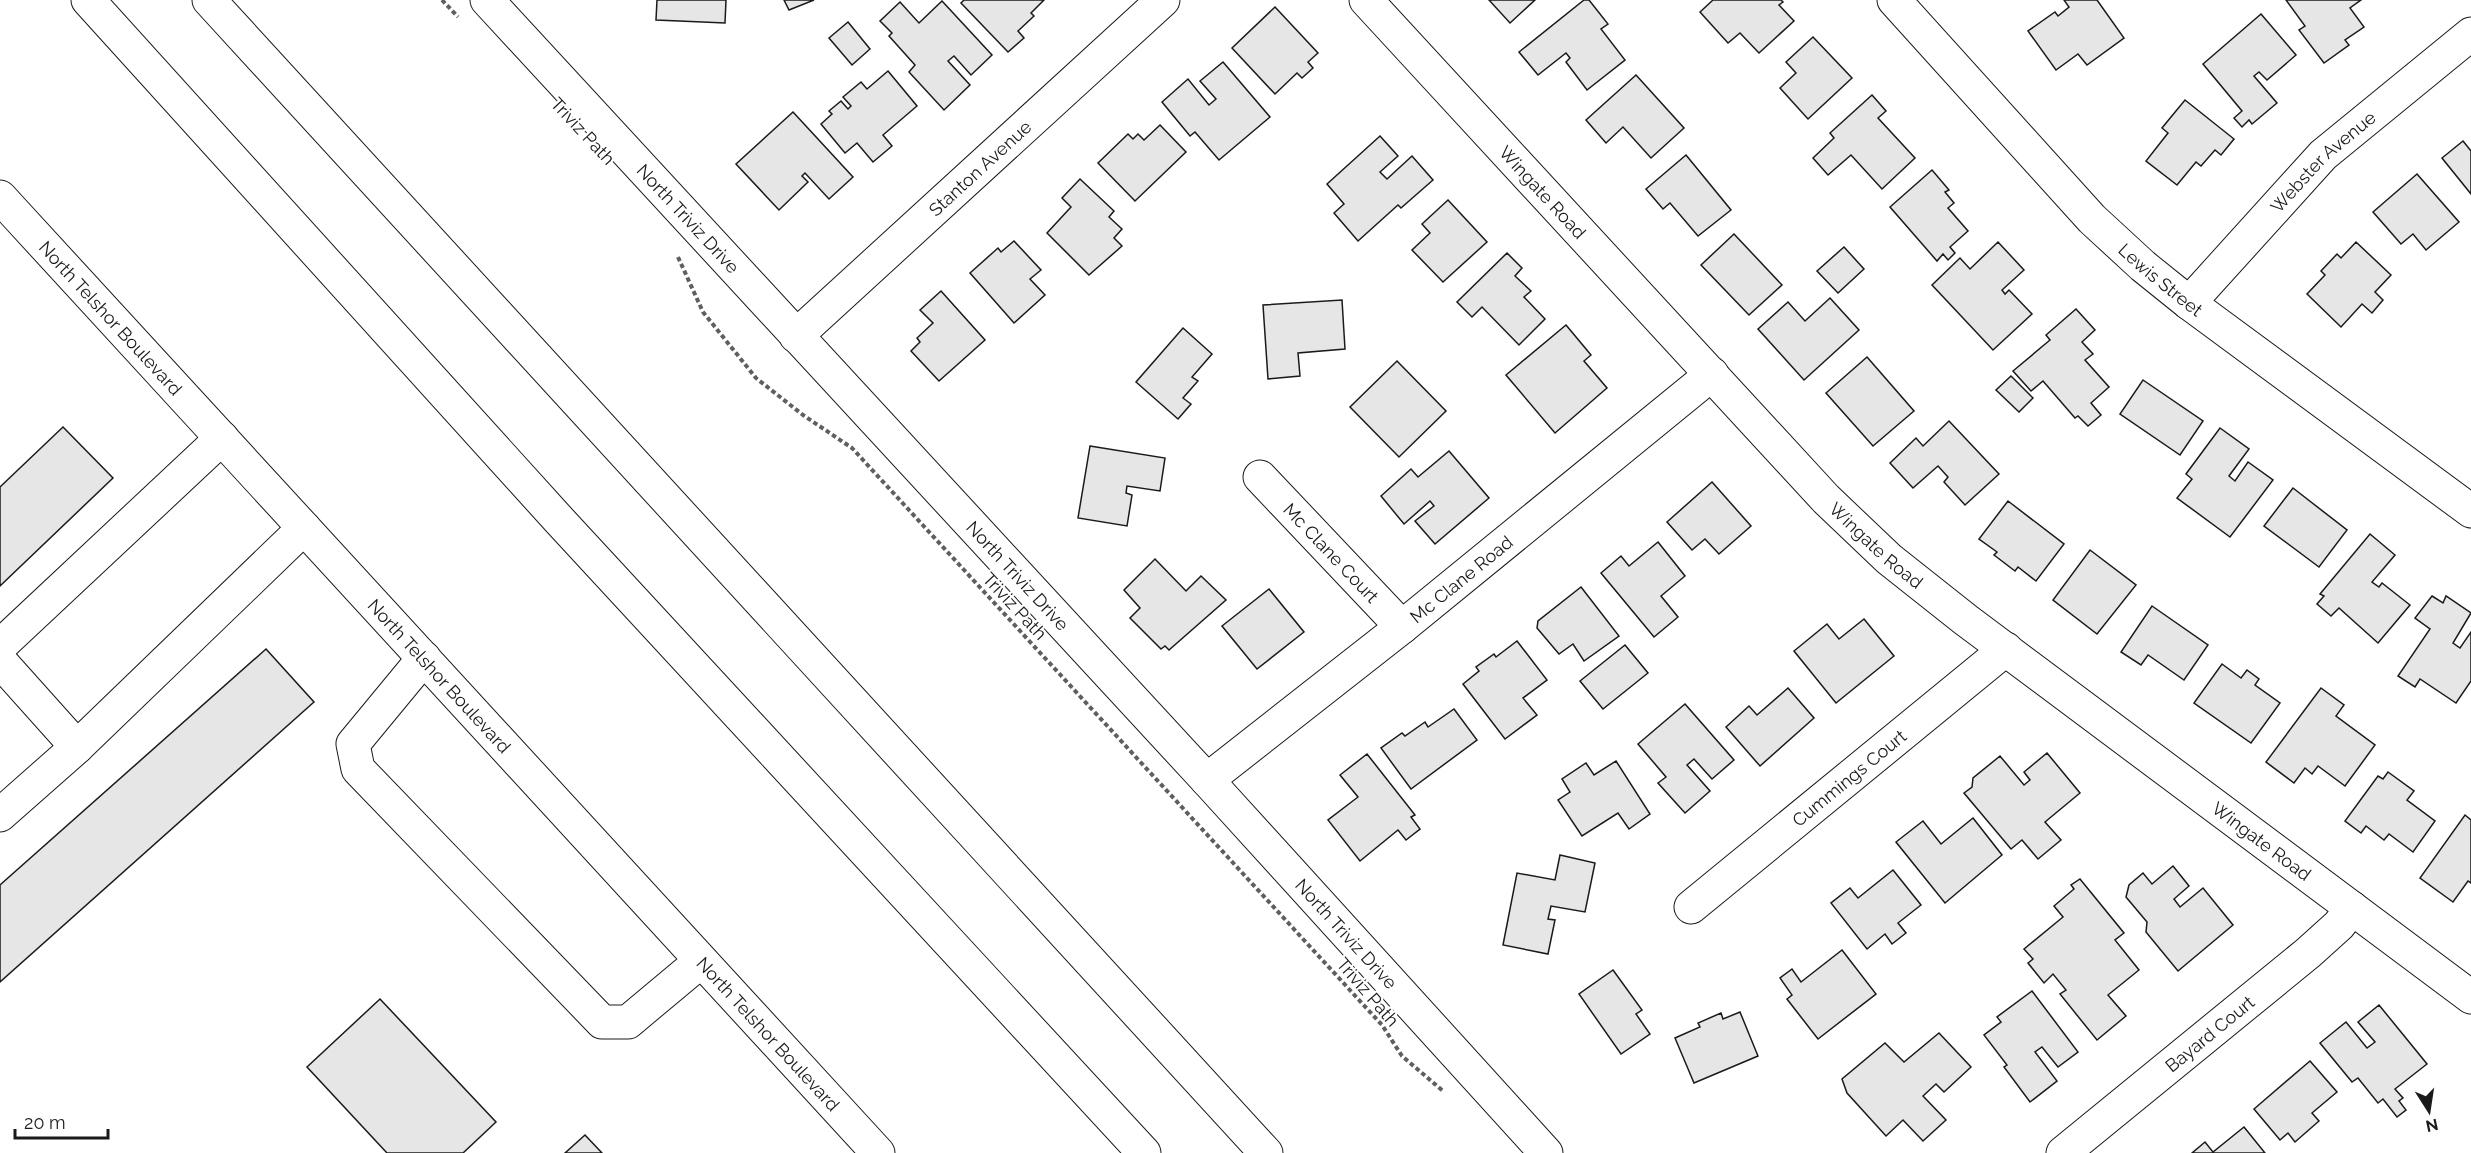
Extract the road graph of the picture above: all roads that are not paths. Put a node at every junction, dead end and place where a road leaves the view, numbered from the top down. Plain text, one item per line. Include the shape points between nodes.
1 (88, 0) edge
2 (209, 0) edge
3 (488, 0) edge
4 (1163, 0) edge
5 (1366, 0) edge
6 (1899, 2) edge
7 (2471, 34) edge
8 (0, 197) edge
9 (2189, 303) junction
10 (796, 336) junction
11 (1712, 374) junction
12 (222, 438) junction
13 (1260, 477) dead end
14 (2471, 511) edge
15 (304, 528) junction
16 (1402, 627) junction
17 (0, 646) edge
18 (2006, 649) junction
19 (424, 658) junction
20 (0, 661) edge
21 (77, 747) junction
22 (1207, 780) junction
23 (0, 815) edge
24 (1692, 907) dead end
25 (2352, 908) junction
26 (701, 961) junction
27 (2471, 997) edge
28 (878, 1153) edge
29 (1144, 1153) edge
30 (1266, 1153) edge
31 (1546, 1153) edge
32 (2063, 1153) edge

1 - 29 main road via 567,529
2 - 30 main road
3 - 10 main road, North Triviz Drive
4 - 10 main road, Stanton Avenue
5 - 11 main road, Wingate Road
6 - 9 main road, Lewis Street via 2092,219
7 - 9 main road, Webster Avenue via 2323,155
8 - 12 main road, North Telshor Boulevard
9 - 14 main road, Lewis Street
10 - 22 main road, North Triviz Drive
11 - 16 main road, Mc Clane Road
11 - 18 main road, Wingate Road via 1854,527
12 - 15 main road, North Telshor Boulevard
12 - 17 main road
13 - 16 main road, Mc Clane Court
15 - 19 main road, North Telshor Boulevard
15 - 21 main road
16 - 22 main road, Mc Clane Road
18 - 24 main road, Cummings Court
18 - 25 main road, Wingate Road
19 - 26 main road, North Telshor Boulevard
19 - 26 main road via 352,744 358,769 602,1022 628,1022
20 - 21 main road
21 - 23 main road
22 - 31 main road, North Triviz Drive
25 - 27 main road, Wingate Road
25 - 32 main road, Bayard Court via 2315,947
26 - 28 main road, North Telshor Boulevard

